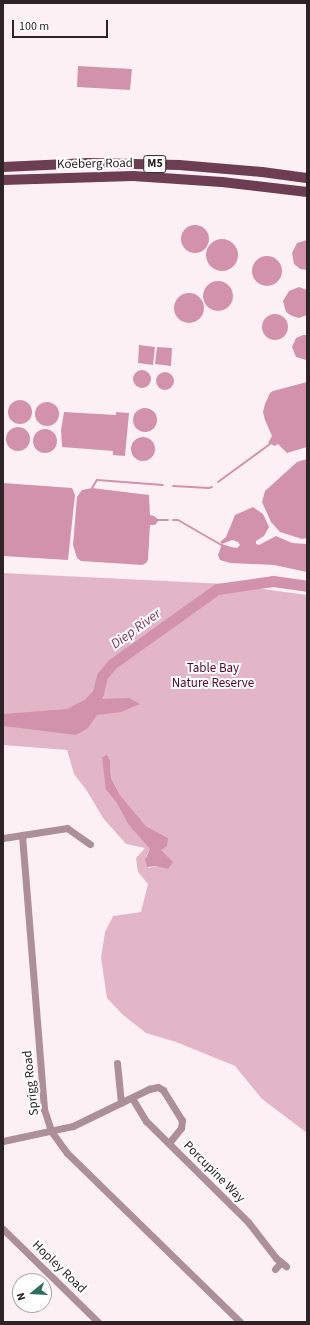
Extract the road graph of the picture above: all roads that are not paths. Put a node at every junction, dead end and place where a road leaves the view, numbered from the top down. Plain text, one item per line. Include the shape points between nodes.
1 (3, 167) edge
2 (307, 178) edge
3 (3, 180) edge
4 (307, 192) edge
5 (22, 835) junction
6 (3, 838) edge
7 (90, 844) dead end
8 (117, 1063) dead end
9 (134, 1097) junction
10 (121, 1103) junction
11 (51, 1132) junction
12 (3, 1141) edge
13 (169, 1144) junction
14 (3, 1229) edge
15 (274, 1269) dead end
16 (98, 1322) edge
17 (240, 1322) edge

1 - 2 main road, Koeberg Road / M5 via 89,163 179,165
3 - 4 main road, Koeberg Road / M5 via 133,176 222,182
5 - 6 street
5 - 7 street via 59,828 70,829
5 - 11 street, Sprigg Road via 44,1109
8 - 10 street
9 - 10 street
9 - 13 street, Porcupine Way via 142,1117
9 - 13 street via 154,1088 160,1087 163,1090 182,1120
10 - 11 street via 83,1122
11 - 12 street
11 - 17 street, Sprigg Road via 67,1153
13 - 15 street, Porcupine Way via 248,1222 284,1264
14 - 16 street, Hopley Road

